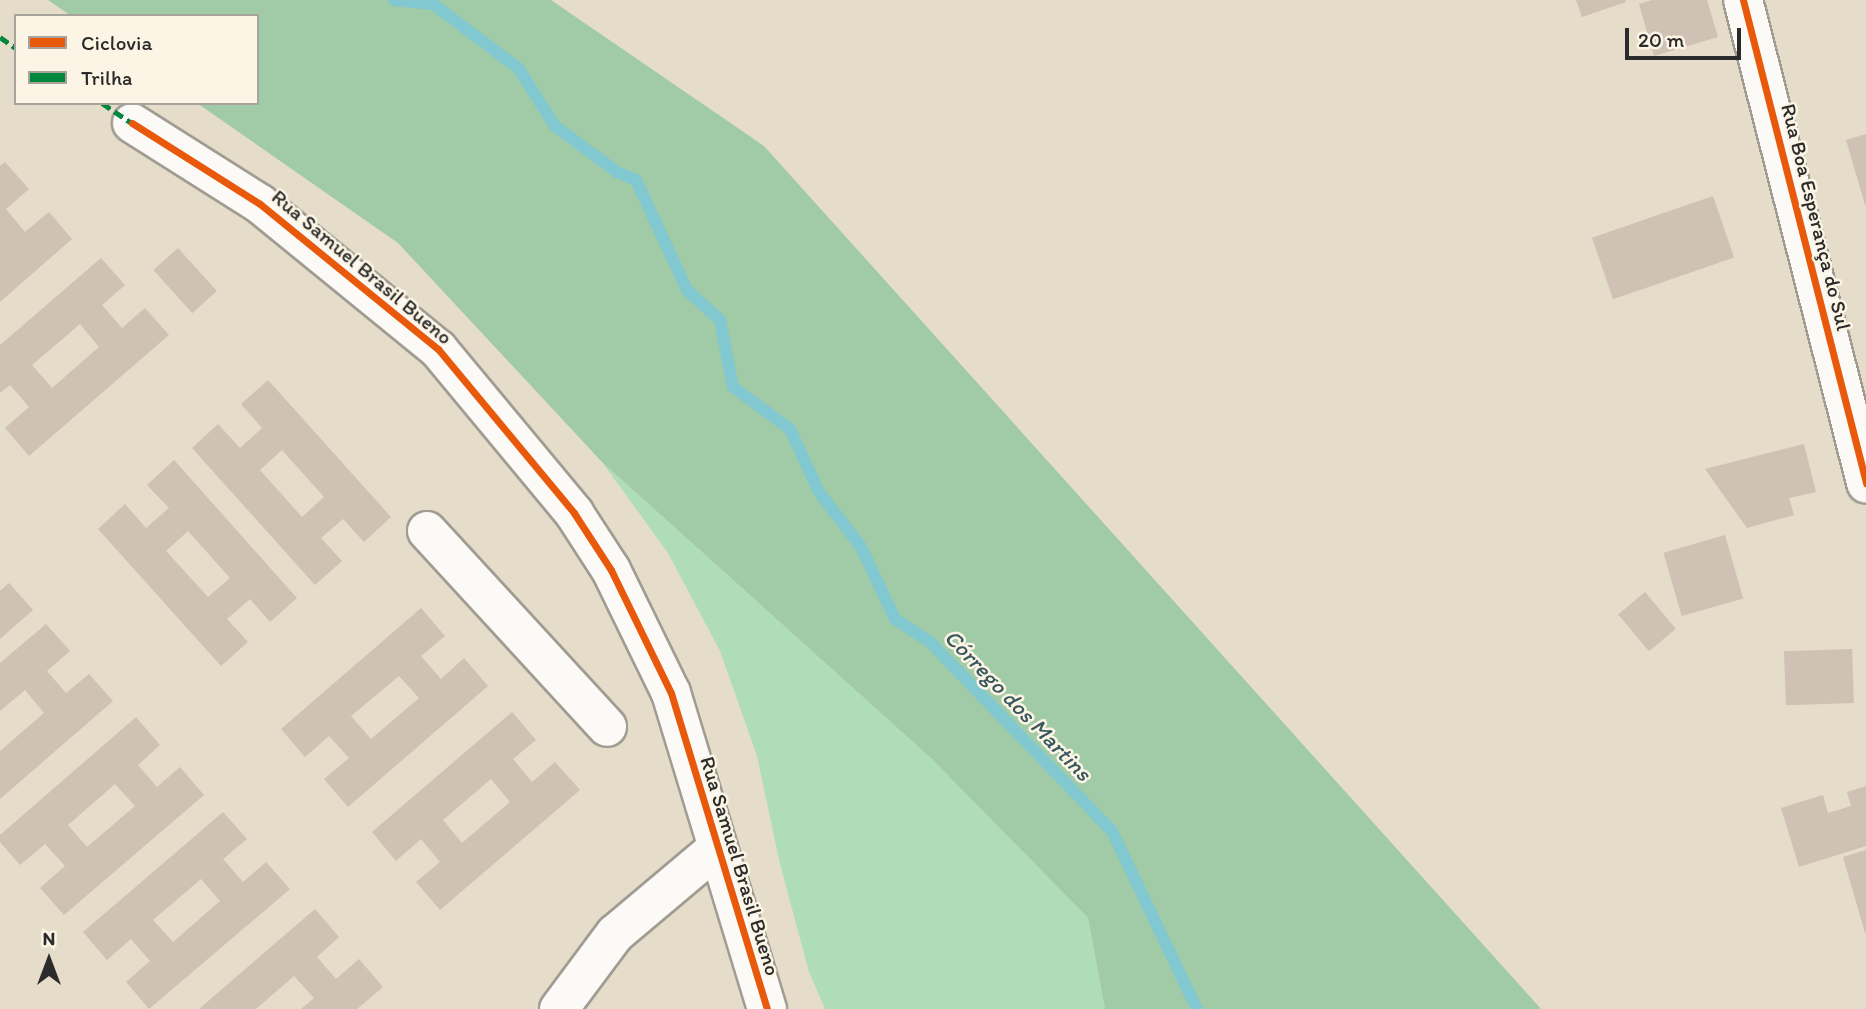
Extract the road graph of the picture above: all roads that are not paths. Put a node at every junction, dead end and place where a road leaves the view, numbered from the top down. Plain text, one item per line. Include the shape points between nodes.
1 (1743, 0) edge
2 (132, 123) dead end
3 (1866, 484) edge
4 (427, 531) dead end
5 (607, 727) dead end
6 (716, 849) junction
7 (559, 1009) edge
8 (767, 1009) edge

1 - 3 street, Rua Boa Esperança do Sul
2 - 6 street, Rua Samuel Brasil Bueno via 260,204 438,349 574,513 611,570 671,694
4 - 5 street
6 - 7 street via 615,934
6 - 8 street, Rua Samuel Brasil Bueno

